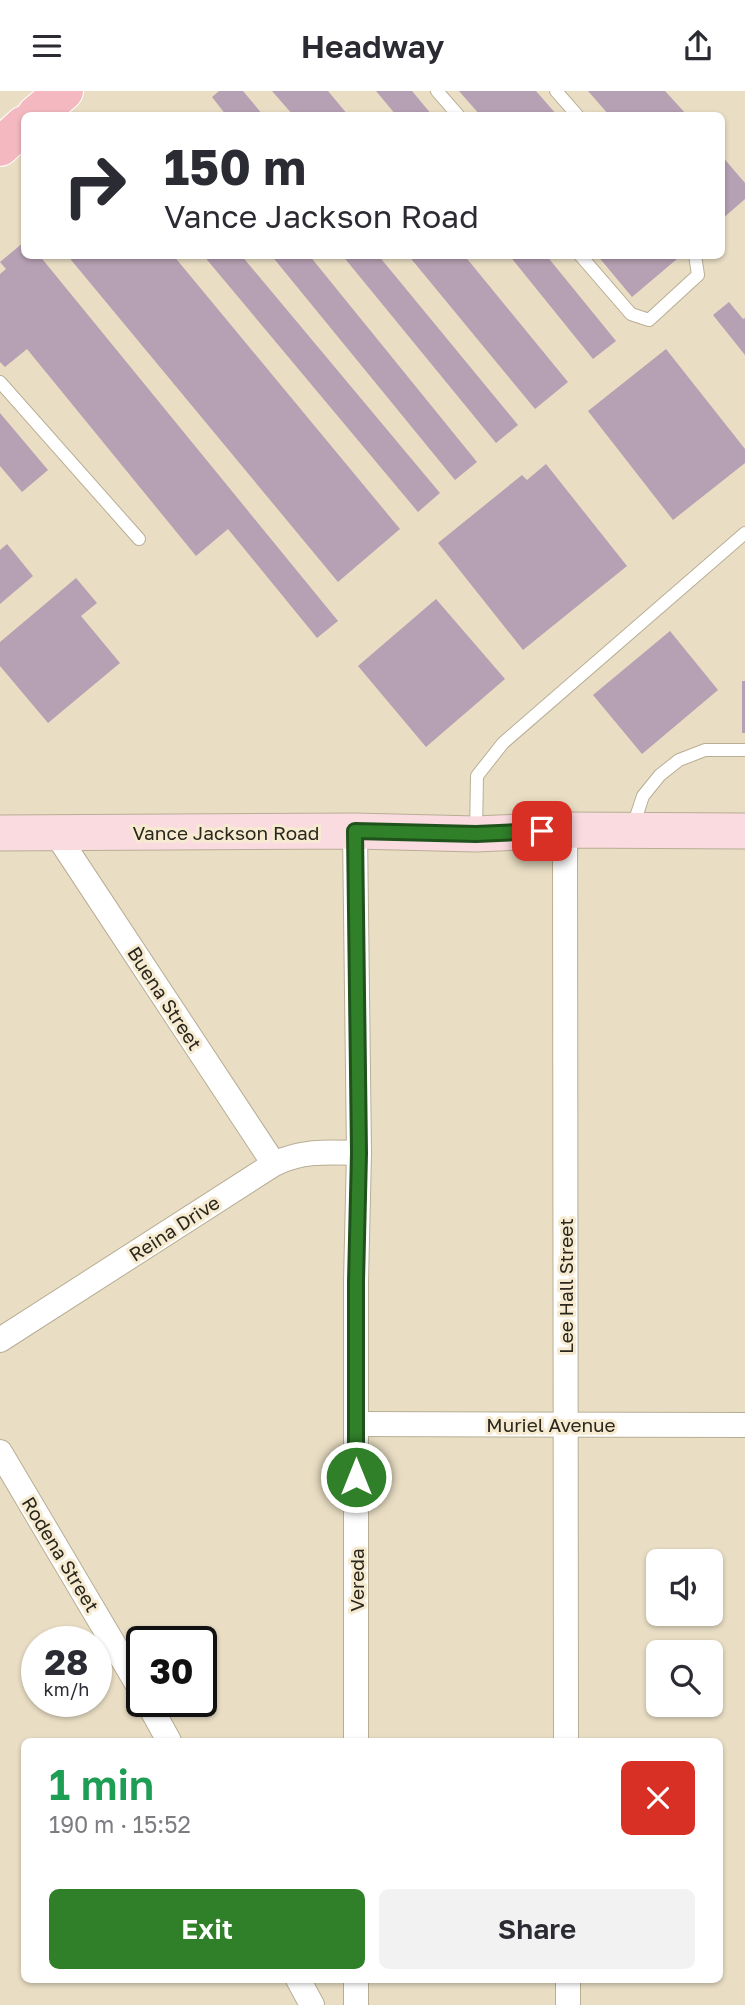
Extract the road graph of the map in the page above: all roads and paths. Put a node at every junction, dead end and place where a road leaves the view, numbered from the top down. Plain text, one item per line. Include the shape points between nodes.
1 (64, 91) edge
2 (437, 91) edge
3 (556, 91) edge
4 (40, 112) edge
5 (455, 112) edge
6 (574, 112) edge
7 (21, 128) edge
8 (0, 147) edge
9 (583, 259) edge
10 (696, 259) edge
11 (0, 382) edge
12 (745, 533) edge
13 (139, 539) dead end
14 (745, 750) edge
15 (565, 830) junction
16 (632, 830) junction
17 (355, 831) junction
18 (745, 831) edge
19 (55, 832) junction
20 (0, 833) edge
21 (476, 834) junction
22 (359, 1153) junction
23 (274, 1164) junction
24 (0, 1340) edge
25 (356, 1424) junction
26 (565, 1424) junction
27 (745, 1425) edge
28 (0, 1452) edge
29 (126, 1665) edge
30 (156, 1717) edge
31 (167, 1738) edge
32 (356, 1738) edge
33 (566, 1738) edge
34 (300, 1983) edge
35 (356, 1983) edge
36 (568, 1983) edge
37 (312, 2005) edge
38 (356, 2005) edge
39 (568, 2005) edge

1 - 4 main road
2 - 5 lane
3 - 6 lane
7 - 8 main road
9 - 10 lane via 631,314 649,320 698,275
11 - 13 lane
12 - 21 lane via 503,743 477,776
14 - 16 lane via 705,750 679,760 643,796
15 - 16 main road, Vance Jackson Road
15 - 21 main road, Vance Jackson Road
15 - 26 street, Lee Hall Street
16 - 18 main road, Vance Jackson Road
17 - 19 main road, Vance Jackson Road
17 - 21 main road, Vance Jackson Road
17 - 22 street, Vereda
19 - 20 main road, Vance Jackson Road
19 - 23 street, Buena Street
22 - 23 street, Reina Drive via 311,1152
22 - 25 street, Vereda
23 - 24 street, Reina Drive
25 - 26 street, Muriel Avenue
25 - 32 street, Vereda
26 - 27 street, Muriel Avenue
26 - 33 street, Lee Hall Street
28 - 29 street, Rodena Street
30 - 31 street
34 - 37 street
35 - 38 street
36 - 39 street

